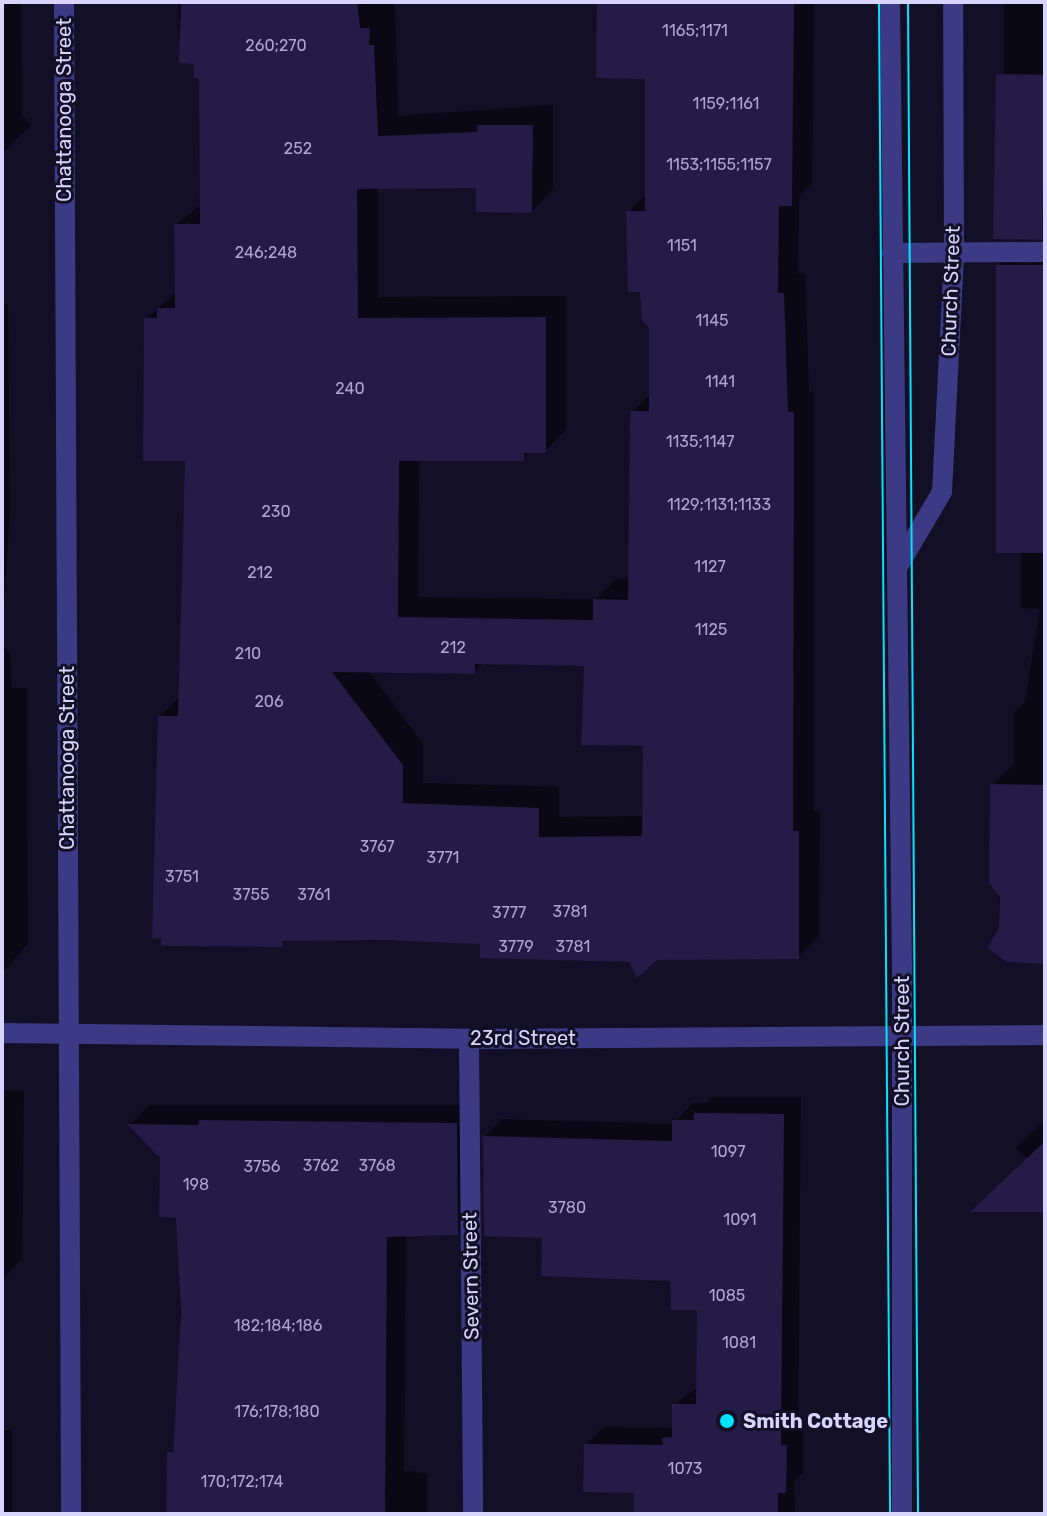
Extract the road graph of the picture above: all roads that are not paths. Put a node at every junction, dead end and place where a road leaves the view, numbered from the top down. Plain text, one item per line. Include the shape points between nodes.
1 (64, 2) edge
2 (890, 2) edge
3 (953, 2) edge
4 (954, 252) junction
5 (1045, 252) edge
6 (892, 253) junction
7 (897, 568) junction
8 (67, 1032) junction
9 (2, 1033) edge
10 (1045, 1035) edge
11 (902, 1037) junction
12 (469, 1039) junction
13 (71, 1514) edge
14 (473, 1514) edge
15 (902, 1514) edge

1 - 8 street, Chattanooga Street
2 - 6 street, Church Street
3 - 4 street, Church Street
4 - 5 street
4 - 6 street
4 - 7 street, Church Street via 942,492
6 - 7 street, Church Street
7 - 11 street, Church Street
8 - 9 street, 23rd Street
8 - 12 street, 23rd Street
8 - 13 street, Chattanooga Street
10 - 11 street, 23rd Street
11 - 12 street, 23rd Street
11 - 15 street, Church Street
12 - 14 street, Severn Street

